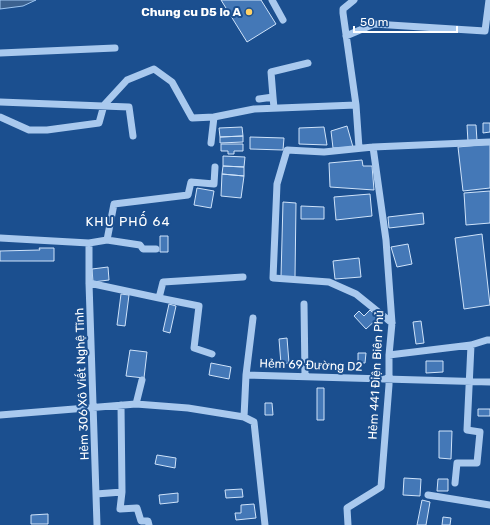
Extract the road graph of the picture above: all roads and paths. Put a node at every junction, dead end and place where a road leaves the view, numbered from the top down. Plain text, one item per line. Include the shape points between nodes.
1 (272, 0) edge
2 (354, 0) edge
3 (489, 0) edge
4 (283, 20) dead end
5 (346, 36) junction
6 (115, 48) dead end
7 (0, 53) edge
8 (308, 63) dead end
9 (273, 97) junction
10 (259, 99) dead end
11 (0, 102) edge
12 (104, 105) junction
13 (356, 105) junction
14 (274, 108) junction
15 (0, 117) edge
16 (214, 117) junction
17 (133, 136) dead end
18 (490, 142) edge
19 (211, 143) dead end
20 (373, 147) junction
21 (359, 148) junction
22 (215, 167) dead end
23 (0, 238) edge
24 (107, 240) junction
25 (89, 243) junction
26 (156, 249) dead end
27 (243, 277) dead end
28 (89, 283) junction
29 (159, 298) junction
30 (304, 304) dead end
31 (253, 318) dead end
32 (392, 323) junction
33 (490, 340) edge
34 (471, 345) junction
35 (212, 354) dead end
36 (389, 354) junction
37 (246, 375) junction
38 (305, 376) junction
39 (389, 378) junction
40 (142, 380) dead end
41 (468, 382) junction
42 (490, 382) edge
43 (136, 404) junction
44 (121, 405) junction
45 (94, 408) junction
46 (0, 415) edge
47 (244, 417) junction
48 (454, 483) dead end
49 (122, 492) junction
50 (96, 494) junction
51 (428, 495) dead end
52 (490, 505) edge
53 (97, 525) edge
54 (149, 525) edge
55 (265, 525) edge
56 (348, 525) edge

1 - 4 street
2 - 5 street via 343,8
3 - 5 street via 485,31 374,24
5 - 13 street
6 - 7 street
8 - 9 street via 271,72
9 - 10 street
9 - 14 street
11 - 12 street
12 - 15 street via 99,123 47,130 29,130
12 - 16 street via 127,80 154,69 172,82 192,118
12 - 17 street via 129,107
13 - 14 street
13 - 21 street
14 - 16 street
16 - 19 street
18 - 20 street
20 - 21 street
20 - 32 street, Hẻm 441 Điện Biên Phủ via 386,240
21 - 32 street via 324,152 287,150 277,184 273,278 329,282 356,294
22 - 24 street via 214,184 190,182 188,196 114,204
23 - 25 street
24 - 25 street
24 - 26 street
25 - 28 street, Hẻm 306 Xô Viết Nghệ Tĩnh
27 - 29 street via 164,282
28 - 29 street
28 - 45 street, Hẻm 306 Xô Viết Nghệ Tĩnh
29 - 35 street via 199,306 194,348
30 - 38 street
31 - 37 street
32 - 36 street, Hẻm 441 Điện Biên Phủ
33 - 34 street
34 - 36 street
34 - 41 street
36 - 39 street, Hẻm 441 Điện Biên Phủ
37 - 38 street, Hẻm 69 Đường D2
37 - 47 street, Hẻm 69 Đường D2
38 - 39 street, Hẻm 69 Đường D2
39 - 41 street, Hẻm 69 Đường D2
39 - 56 street, Hẻm 441 Điện Biên Phủ via 381,487 347,508
40 - 43 street
41 - 42 street, Hẻm 69 Đường D2
41 - 48 street via 467,430 480,432 478,463 457,463
43 - 44 street
43 - 47 street via 188,408
44 - 45 street
44 - 49 street
45 - 46 street
45 - 50 street, Hẻm 306 Xô Viết Nghệ Tĩnh
47 - 55 street via 254,422
49 - 50 street
49 - 54 street via 120,508 137,508 141,521 148,521
50 - 53 street, Hẻm 306 Xô Viết Nghệ Tĩnh
51 - 52 street

